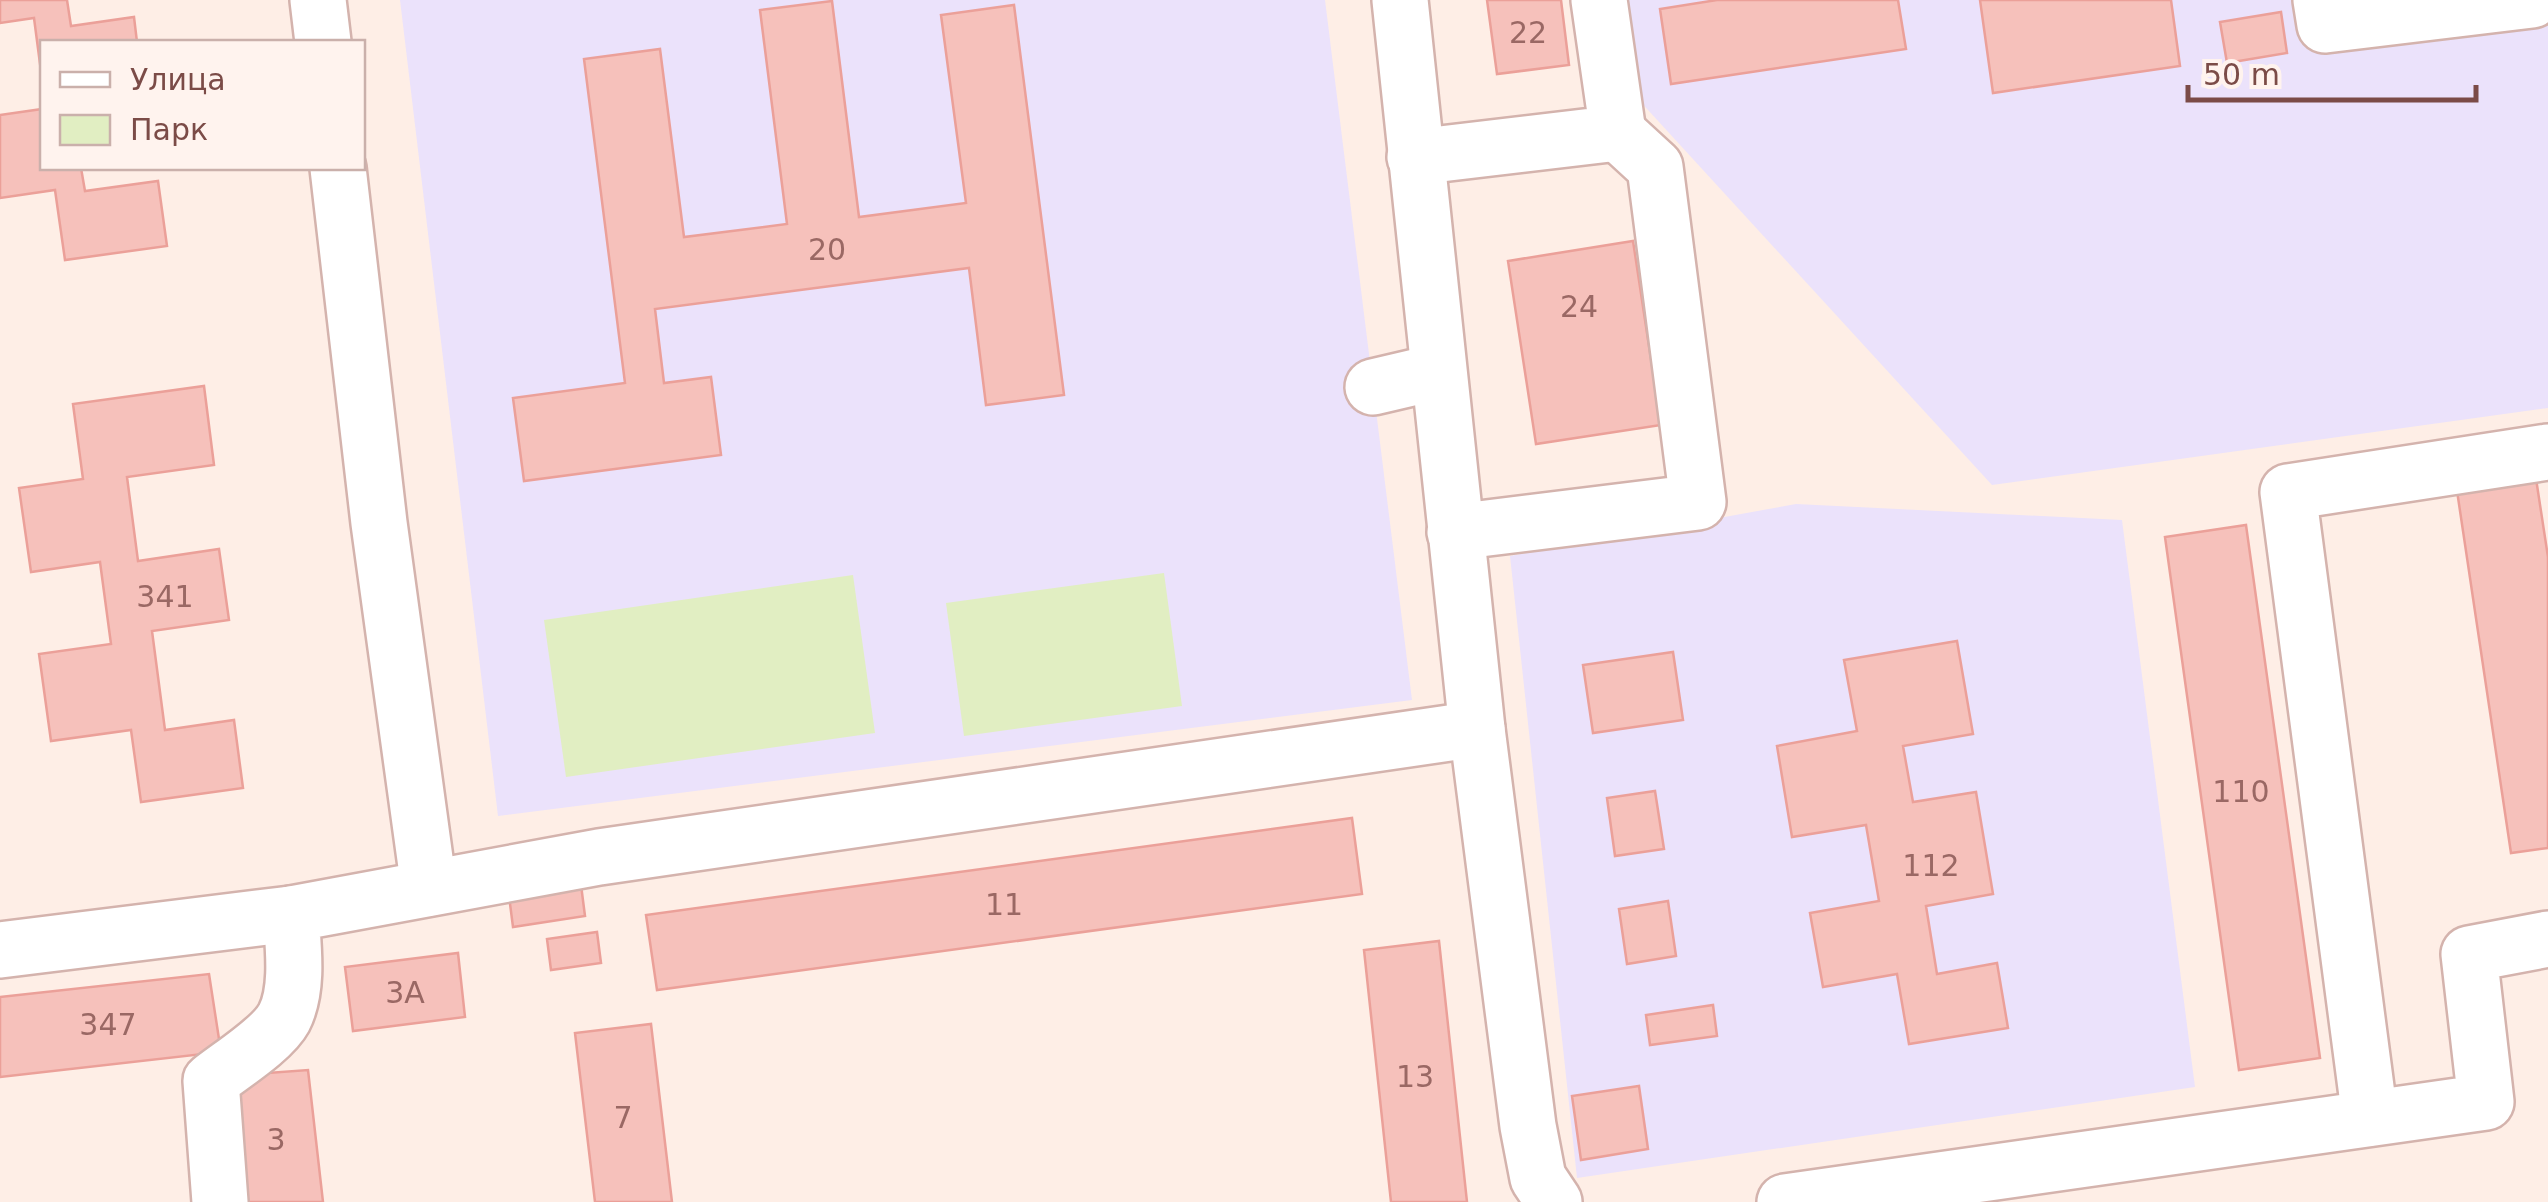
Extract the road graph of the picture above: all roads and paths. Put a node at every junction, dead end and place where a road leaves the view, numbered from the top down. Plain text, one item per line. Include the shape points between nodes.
1 (318, 0) edge
2 (1400, 0) edge
3 (1599, 0) edge
4 (2320, 0) edge
5 (2532, 0) edge
6 (323, 40) edge
7 (1618, 133) junction
8 (1415, 158) junction
9 (338, 170) edge
10 (1437, 372) junction
11 (1373, 387) dead end
12 (2548, 452) edge
13 (1455, 532) junction
14 (1476, 729) junction
15 (429, 888) junction
16 (291, 914) junction
17 (2548, 939) edge
18 (0, 950) edge
19 (2370, 1118) junction
20 (2077, 1181) edge
21 (220, 1202) edge
22 (1554, 1202) edge
23 (1785, 1202) edge

1 - 6 lane
2 - 8 lane
3 - 7 lane
4 - 5 lane via 2325,25
7 - 8 lane
7 - 13 lane via 1655,167 1698,502
8 - 10 lane
9 - 15 lane
10 - 11 lane
10 - 13 lane
12 - 19 lane via 2288,492
13 - 14 lane
14 - 15 lane via 599,857
14 - 22 lane via 1528,1126 1538,1178
15 - 16 lane
16 - 18 lane
16 - 21 lane via 284,1018 211,1081
17 - 19 lane via 2469,954 2486,1102
19 - 20 lane
20 - 23 lane

